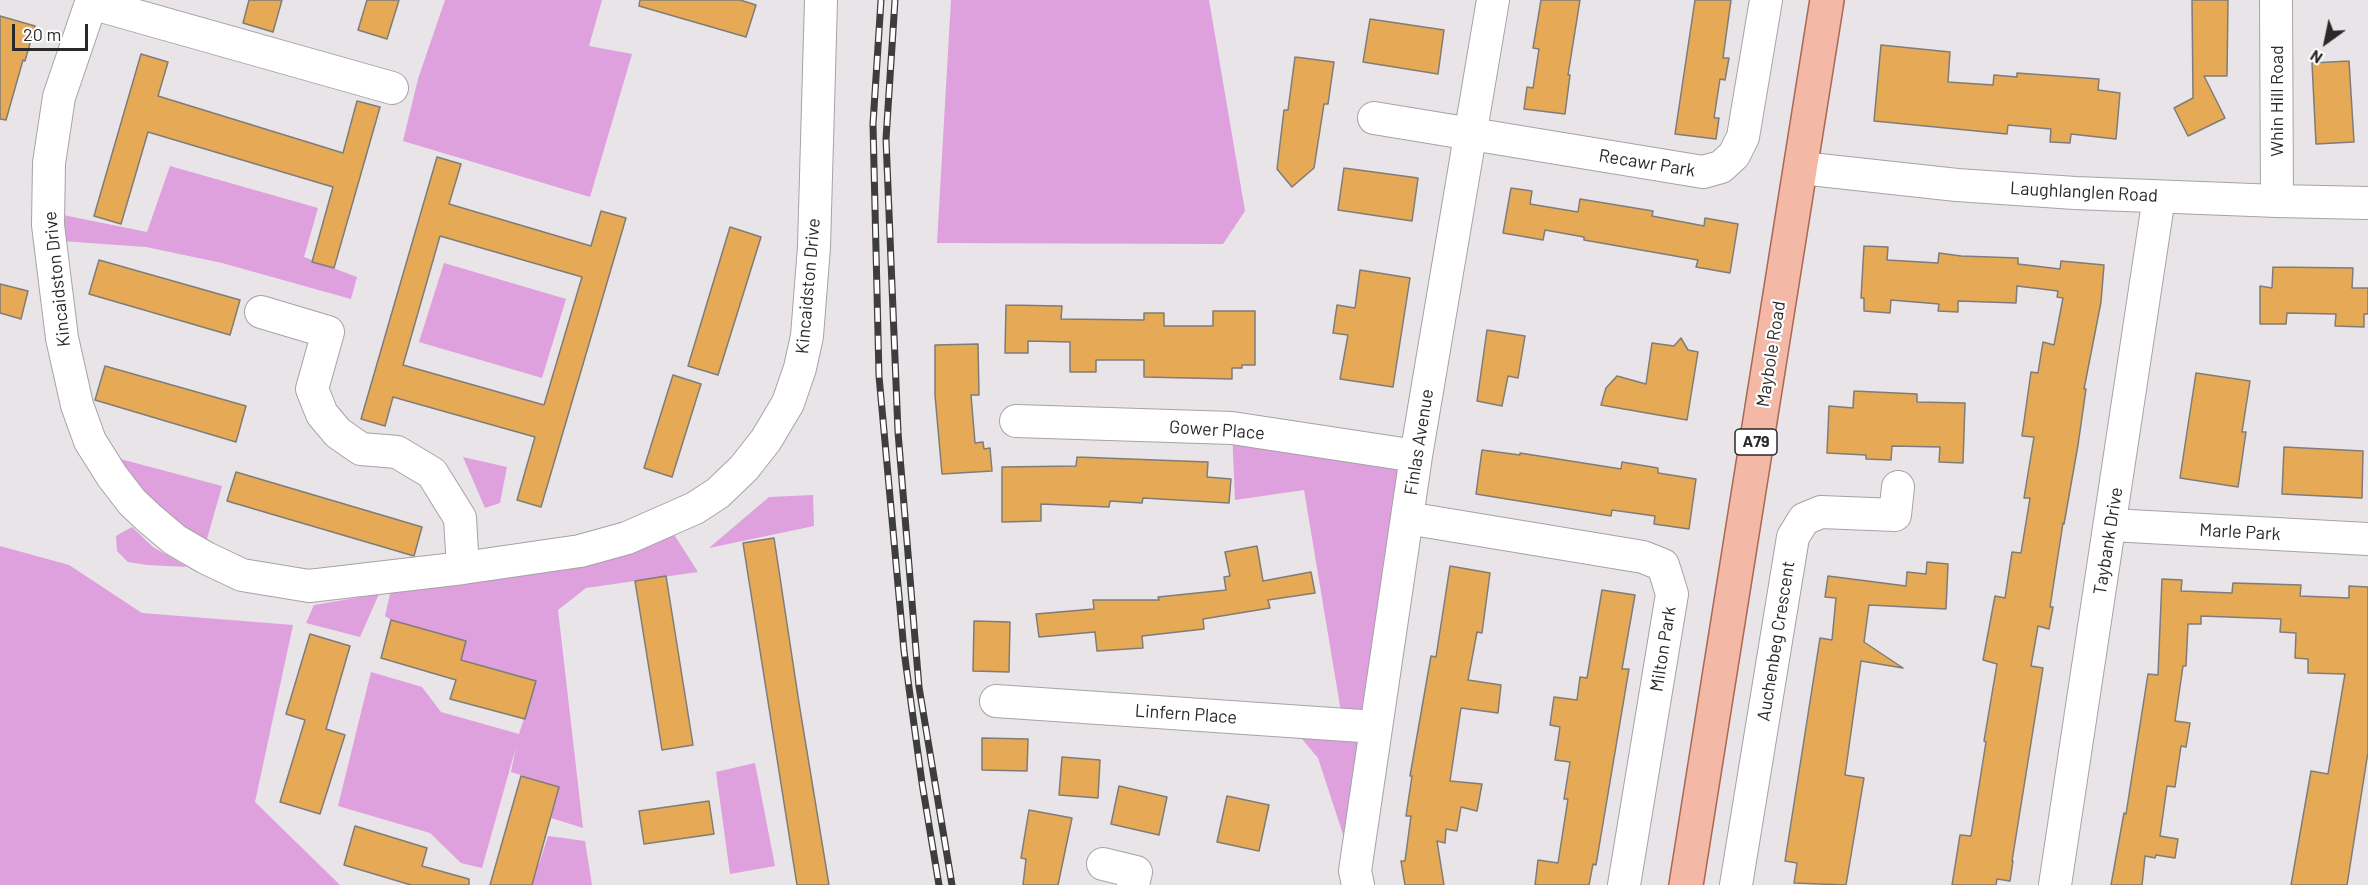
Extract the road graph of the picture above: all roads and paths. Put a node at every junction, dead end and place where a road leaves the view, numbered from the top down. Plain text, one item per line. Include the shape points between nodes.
1 (821, 0) edge
2 (1493, 0) edge
3 (1766, 0) edge
4 (1827, 0) edge
5 (2276, 0) edge
6 (392, 88) dead end
7 (1374, 118) dead end
8 (1469, 135) junction
9 (1801, 168) junction
10 (2159, 197) junction
11 (2277, 201) junction
12 (2368, 203) edge
13 (261, 312) dead end
14 (1016, 421) dead end
15 (1416, 456) junction
16 (1898, 487) dead end
17 (1407, 518) junction
18 (2111, 525) junction
19 (2368, 539) edge
20 (463, 568) junction
21 (996, 701) dead end
22 (1376, 728) junction
23 (1103, 864) dead end
24 (1133, 885) edge
25 (1358, 885) edge
26 (1624, 885) edge
27 (1686, 885) edge
28 (1736, 885) edge
29 (2055, 885) edge

1 - 20 street, Kincaidston Drive via 814,247 807,336 788,403 766,440 718,493 666,522 580,551
2 - 8 street, Finlas Avenue
3 - 8 street, Recawr Park via 1743,137 1734,155 1721,167 1703,172
4 - 9 main road, Maybole Road / A79
5 - 11 street, Whin Hill Road
6 - 20 street, Kincaidston Drive via 91,3 58,97 49,163 48,225 60,328 77,405 90,441 132,502 175,540 242,575 309,586
7 - 8 street, Recawr Park
8 - 15 street, Finlas Avenue
9 - 10 street, Laughlanglen Road via 1957,185
9 - 27 main road, Maybole Road / A79
10 - 11 street, Laughlanglen Road
10 - 18 street, Taybank Drive
11 - 12 street, Laughlanglen Road
13 - 20 street via 328,332 312,389 321,414 338,434 361,449 397,452 432,473 460,518
14 - 15 street, Gower Place via 1232,428
15 - 17 street, Finlas Avenue
16 - 28 street, Auchenbeg Crescent via 1895,515 1821,512 1804,519 1793,537
17 - 22 street, Finlas Avenue
17 - 26 street, Milton Park via 1643,557 1663,565 1672,594
18 - 19 street, Marle Park
18 - 29 street, Taybank Drive
21 - 22 street, Linfern Place
22 - 25 street, Finlas Avenue via 1355,871
23 - 24 street via 1136,872

